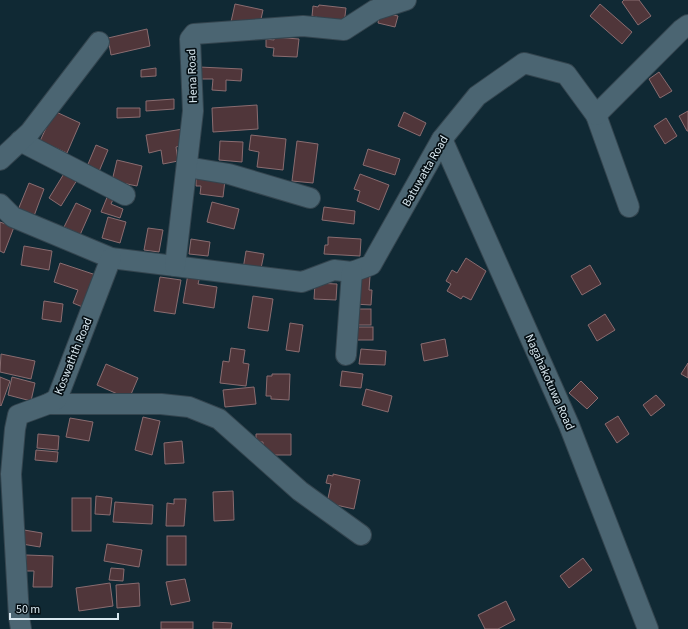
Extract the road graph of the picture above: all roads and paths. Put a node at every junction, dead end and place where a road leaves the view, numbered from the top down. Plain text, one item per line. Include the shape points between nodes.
1 (406, 0) edge
2 (688, 25) edge
3 (99, 42) dead end
4 (596, 115) junction
5 (442, 139) junction
6 (20, 141) junction
7 (0, 160) edge
8 (187, 167) junction
9 (125, 195) dead end
10 (310, 198) dead end
11 (0, 204) edge
12 (629, 207) dead end
13 (111, 258) junction
14 (175, 266) junction
15 (352, 272) junction
16 (346, 355) dead end
17 (48, 404) junction
18 (361, 535) dead end
19 (22, 629) edge
20 (648, 629) edge

1 - 8 street, Hena Road via 375,10 344,30 303,26 194,34 190,39 193,111
2 - 4 street
3 - 6 street via 30,132
4 - 5 street, Batuwatta Road via 566,74 524,63 477,96
4 - 12 street, Batuwatta Road
5 - 15 street, Batuwatta Road via 371,265
5 - 20 street, Nagahakotuwa Road via 569,425
6 - 7 street
6 - 9 street
8 - 10 street via 229,174
8 - 14 street, Hena Road
11 - 13 street via 13,217
13 - 14 street, Batuwatta Road
13 - 17 street, Koswathth Road via 57,398
14 - 15 street, Batuwatta Road via 302,282 334,270
15 - 16 street
17 - 18 street via 161,404 189,407 219,419 300,491
17 - 19 street, Koswathth Road via 18,415 15,429 11,474 18,617

